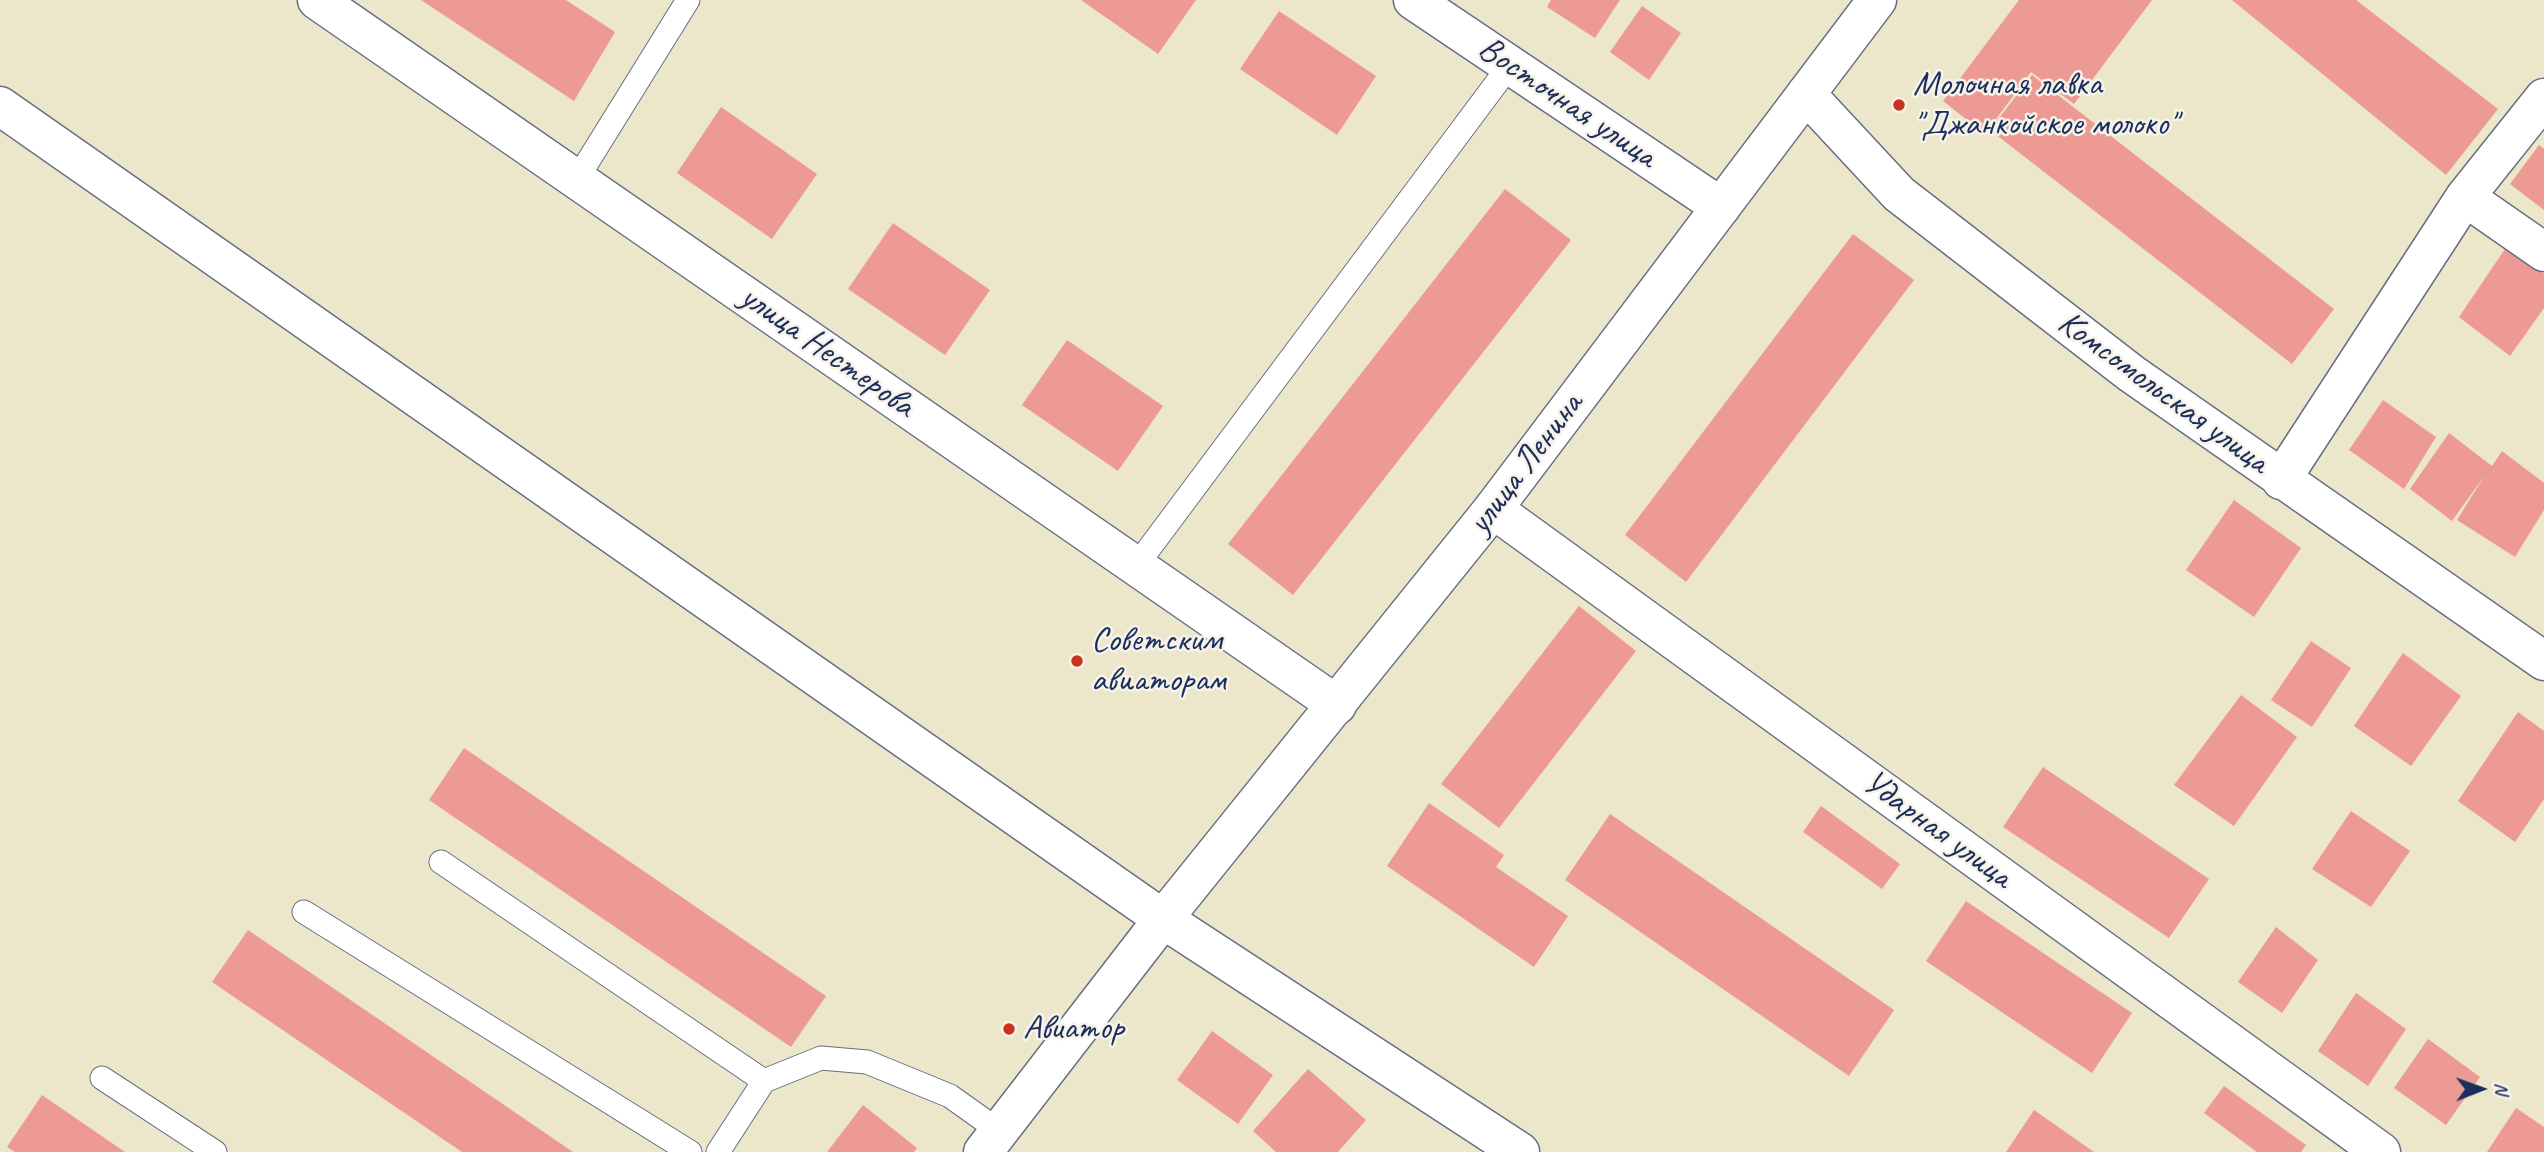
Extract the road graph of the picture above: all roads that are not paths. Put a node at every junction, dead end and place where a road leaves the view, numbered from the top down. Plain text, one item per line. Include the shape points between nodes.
1 (317, 0) edge
2 (688, 0) edge
3 (1413, 0) edge
4 (1877, 0) edge
5 (1510, 65) junction
6 (1806, 94) junction
7 (2544, 98) edge
8 (0, 106) edge
9 (576, 179) junction
10 (2465, 197) junction
11 (1721, 207) junction
12 (2544, 252) edge
13 (2281, 480) junction
14 (1493, 509) junction
15 (1136, 566) junction
16 (2544, 661) edge
17 (1337, 705) junction
18 (441, 862) dead end
19 (304, 912) dead end
20 (1163, 919) junction
21 (103, 1078) dead end
22 (764, 1080) junction
23 (991, 1142) edge
24 (215, 1152) edge
25 (690, 1152) edge
26 (718, 1152) edge
27 (1520, 1152) edge
28 (2381, 1152) edge

1 - 9 main road, улица Нестерова
2 - 9 lane
3 - 5 main road, Восточная улица
4 - 6 main road, улица Ленина
5 - 11 main road, Восточная улица
5 - 15 lane
6 - 11 main road, улица Ленина
6 - 13 main road, Комсомольская улица via 1899,194 2132,374
7 - 10 main road
8 - 20 main road
9 - 15 main road, улица Нестерова
10 - 12 main road
10 - 13 main road
11 - 14 main road, улица Ленина
13 - 16 main road, Комсомольская улица
14 - 17 main road, улица Ленина
14 - 28 main road, Ударная улица
15 - 17 main road, улица Нестерова
17 - 20 main road, улица Ленина
18 - 22 lane
19 - 25 lane
20 - 23 main road, улица Ленина
20 - 27 main road
21 - 24 lane
22 - 23 lane via 821,1058 867,1062 950,1096
22 - 26 lane

